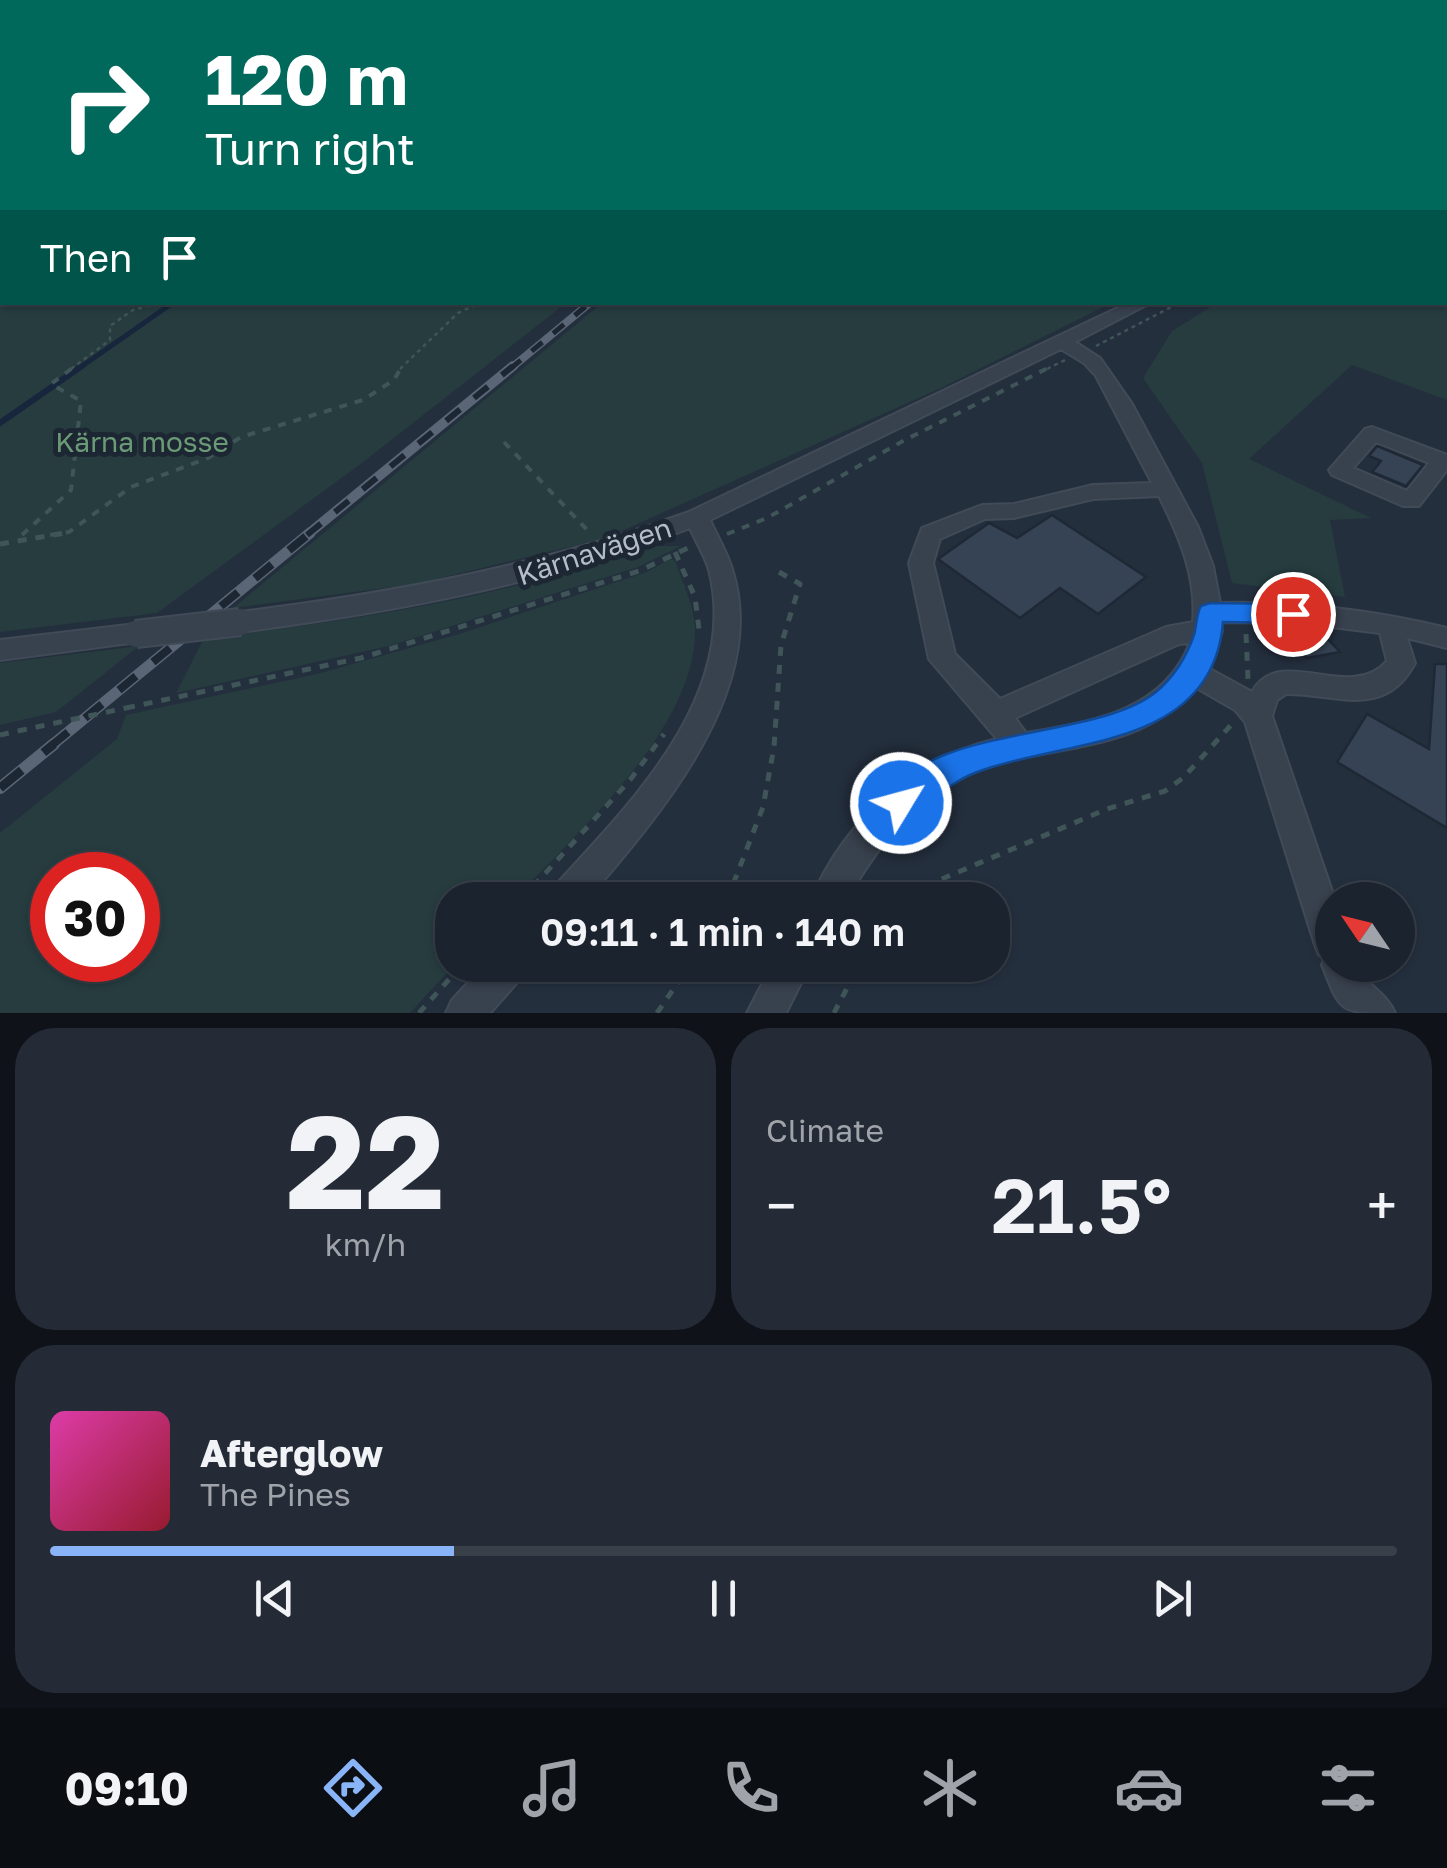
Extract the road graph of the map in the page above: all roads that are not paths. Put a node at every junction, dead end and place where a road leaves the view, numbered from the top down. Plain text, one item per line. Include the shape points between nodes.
1 (1138, 305) edge
2 (1062, 342) junction
3 (1166, 490) junction
4 (697, 517) junction
5 (1210, 622) junction
6 (1390, 623) junction
7 (1447, 638) edge
8 (0, 650) edge
9 (1193, 673) junction
10 (1251, 709) junction
11 (996, 714) junction
12 (1018, 746) junction
13 (580, 882) edge
14 (840, 882) edge
15 (1315, 893) edge
16 (493, 982) edge
17 (783, 982) edge
18 (1346, 982) edge
19 (465, 1013) edge
20 (766, 1013) edge
21 (1376, 1013) edge

1 - 2 street, Kärnavägen
2 - 3 street via 1102,372
2 - 4 street, Kärnavägen
3 - 5 street via 1199,562
3 - 11 street via 1093,492 982,512 930,534 921,563 943,658
4 - 8 street, Kärnavägen, bridge via 531,574 417,598
4 - 13 street via 724,578 719,674 673,770
5 - 6 street via 1320,615
5 - 9 street
5 - 11 street
6 - 7 street
6 - 10 street via 1401,663 1393,677 1342,690 1280,682
9 - 10 street
9 - 12 street via 1130,722
10 - 15 street
11 - 12 street
12 - 14 street via 932,778 869,836
16 - 19 street
17 - 20 street
18 - 21 street

